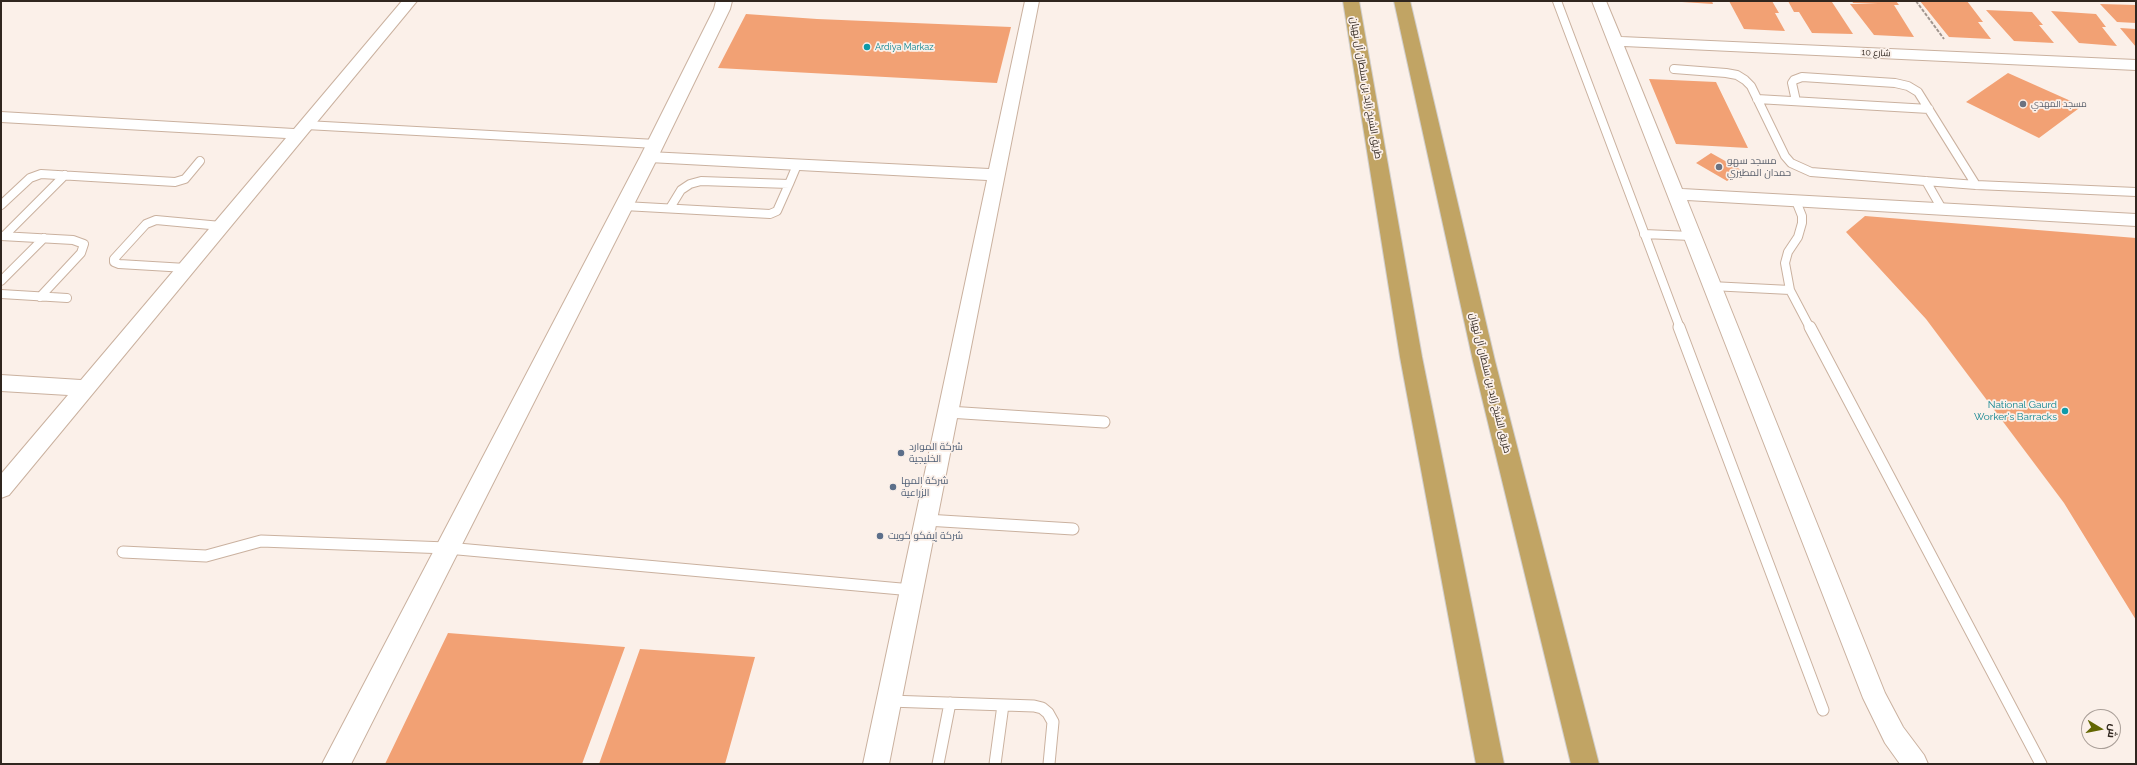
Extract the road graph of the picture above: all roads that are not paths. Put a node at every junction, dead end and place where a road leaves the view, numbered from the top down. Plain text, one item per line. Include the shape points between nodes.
1 (410, 1) edge
2 (724, 1) edge
3 (1032, 1) edge
4 (1351, 1) edge
5 (1402, 1) edge
6 (1557, 1) edge
7 (1599, 1) edge
8 (1615, 41) junction
9 (2136, 65) edge
10 (1674, 69) dead end
11 (1757, 99) junction
12 (1796, 101) junction
13 (1929, 109) junction
14 (1, 117) edge
15 (302, 129) junction
16 (652, 151) junction
17 (200, 161) dead end
18 (797, 165) junction
19 (65, 175) junction
20 (996, 175) junction
21 (1926, 181) junction
22 (789, 184) junction
23 (1976, 185) junction
24 (2136, 192) edge
25 (1675, 194) junction
26 (1796, 200) junction
27 (1, 205) edge
28 (624, 206) junction
29 (670, 208) junction
30 (1942, 209) junction
31 (2136, 220) edge
32 (222, 226) junction
33 (1644, 234) junction
34 (3, 236) edge
35 (1692, 236) junction
36 (44, 238) junction
37 (186, 268) junction
38 (1, 281) edge
39 (1711, 286) junction
40 (1790, 290) junction
41 (1, 294) edge
42 (40, 297) junction
43 (67, 298) dead end
44 (1, 383) edge
45 (86, 388) junction
46 (948, 412) junction
47 (1104, 422) dead end
48 (1, 489) edge
49 (926, 520) junction
50 (1073, 529) dead end
51 (447, 548) junction
52 (123, 552) dead end
53 (912, 590) junction
54 (1470, 669) junction
55 (889, 701) junction
56 (950, 703) junction
57 (1003, 705) junction
58 (1823, 710) dead end
59 (336, 764) edge
60 (876, 764) edge
61 (938, 764) edge
62 (995, 764) edge
63 (1048, 764) edge
64 (1478, 764) edge
65 (1490, 764) edge
66 (1585, 764) edge
67 (1915, 764) edge
68 (2041, 764) edge

1 - 15 street
2 - 16 street
3 - 20 street
4 - 54 highway, طريق الشيخ زايد بن سلطان آل نهيان via 1411,357
5 - 66 highway, طريق الشيخ زايد بن سلطان آل نهيان via 1484,361
6 - 33 lane
7 - 8 street
8 - 9 street, شارع 10
8 - 25 street
10 - 11 lane via 1737,75 1751,86
11 - 12 lane
11 - 21 lane via 1785,156 1801,169 1811,172
12 - 13 lane
12 - 13 lane via 1792,83 1798,78 1808,77 1902,84 1918,92
13 - 23 lane
14 - 15 street
15 - 16 lane
15 - 32 street
16 - 18 street
16 - 28 street
17 - 19 lane via 185,178 175,182
18 - 20 street
18 - 22 lane
19 - 27 lane via 42,174 30,178
19 - 34 lane
20 - 46 street
21 - 23 lane
21 - 30 lane
22 - 29 lane via 701,181 681,190
22 - 29 lane via 777,211 770,214
23 - 24 lane
25 - 26 street
25 - 35 street
26 - 30 street
26 - 40 lane via 1802,223 1785,263
28 - 29 lane
28 - 51 street
30 - 31 street
32 - 37 street
32 - 37 lane via 156,220 146,224 114,259 114,262 119,264
33 - 35 lane
33 - 58 lane
34 - 36 lane
35 - 39 street
36 - 38 lane
36 - 42 lane via 79,241 84,244 84,248
37 - 45 street
39 - 40 lane
39 - 67 street via 1874,698 1894,735
40 - 68 lane
41 - 42 lane
42 - 43 lane
44 - 45 street
45 - 48 street
46 - 47 lane
46 - 49 street
49 - 50 lane
49 - 53 street
51 - 52 lane via 261,541 242,544 206,556
51 - 53 lane
51 - 59 street
53 - 55 street
54 - 64 highway
54 - 65 highway, طريق الشيخ زايد بن سلطان آل نهيان
55 - 56 lane
55 - 60 street
56 - 57 lane
56 - 61 lane
57 - 62 lane
57 - 63 lane via 1034,706 1048,713 1053,722

